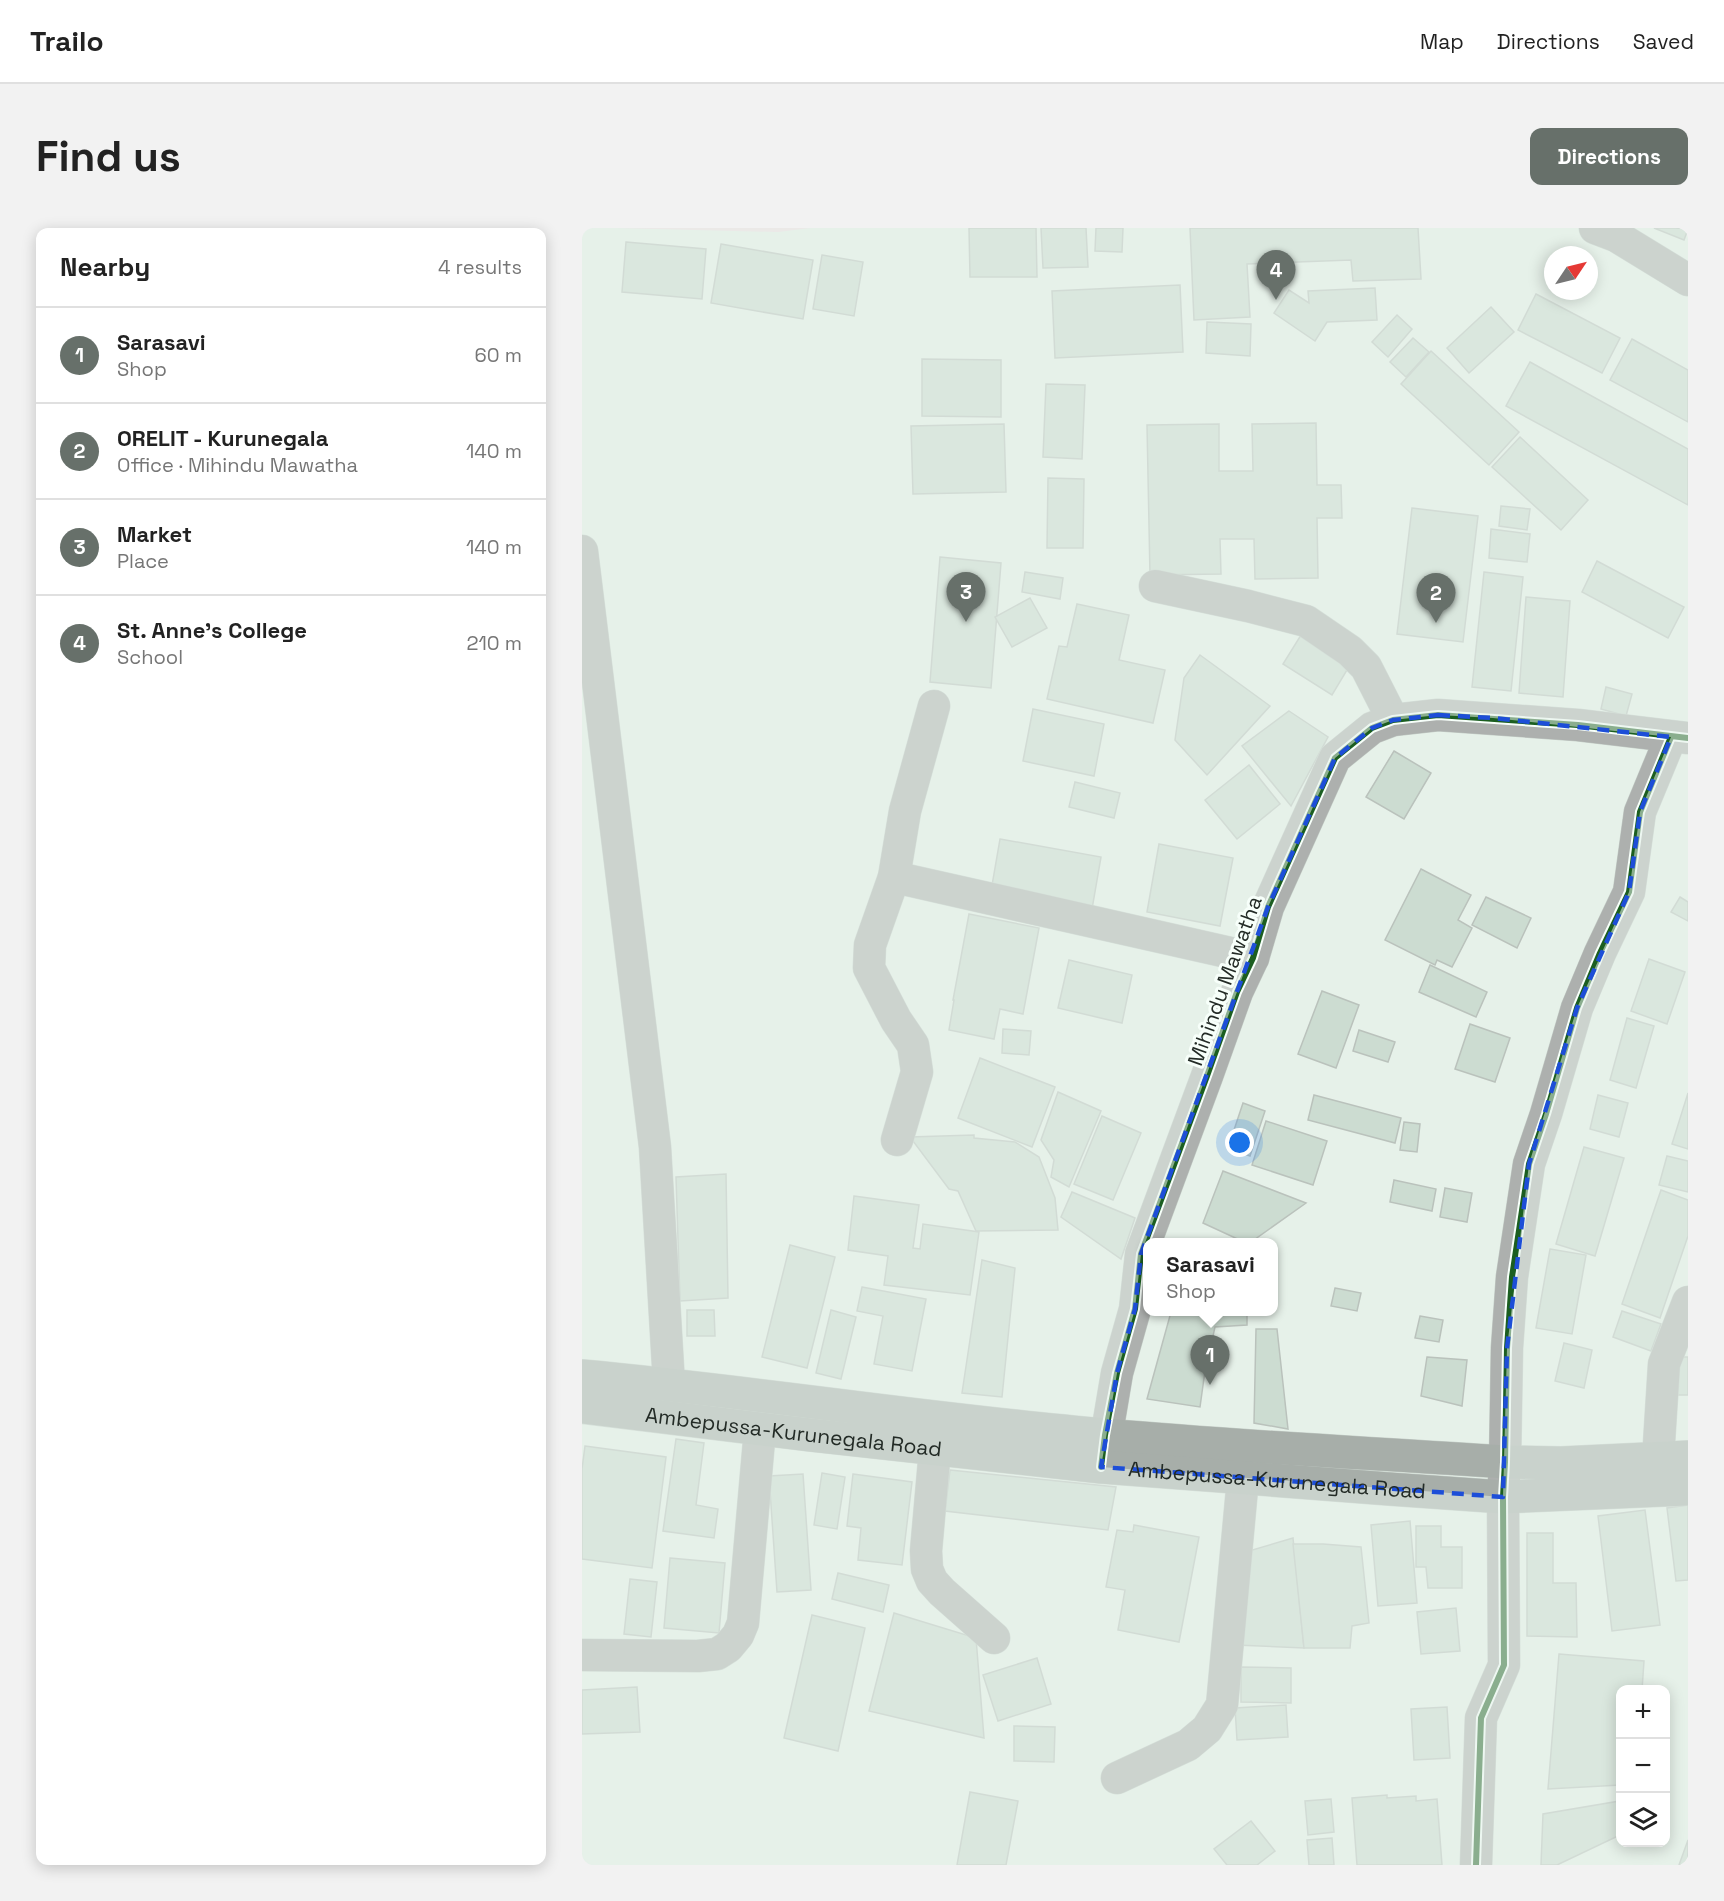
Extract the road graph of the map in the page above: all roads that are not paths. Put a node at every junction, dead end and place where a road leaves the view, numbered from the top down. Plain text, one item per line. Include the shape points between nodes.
1 (1595, 228) edge
2 (1688, 280) edge
3 (582, 551) edge
4 (1155, 586) dead end
5 (934, 706) dead end
6 (1393, 720) junction
7 (1680, 737) edge
8 (894, 877) junction
9 (1253, 958) junction
10 (897, 1140) dead end
11 (1147, 1238) edge
12 (1143, 1249) edge
13 (1688, 1302) edge
14 (582, 1376) edge
15 (669, 1384) junction
16 (582, 1407) edge
17 (760, 1429) junction
18 (1105, 1435) junction
19 (935, 1449) junction
20 (1673, 1458) edge
21 (1505, 1462) junction
22 (1101, 1467) junction
23 (1244, 1478) junction
24 (1688, 1489) edge
25 (1503, 1497) junction
26 (994, 1638) dead end
27 (582, 1655) edge
28 (1118, 1778) dead end
29 (1476, 1865) edge

1 - 2 street via 1616,236
3 - 15 street via 655,1147
4 - 6 street via 1306,621 1366,667
5 - 8 street via 905,811
6 - 7 street, Mihindu Mawatha via 1438,715 1493,718
6 - 9 street, Mihindu Mawatha via 1372,728 1335,758 1268,907
7 - 21 street via 1640,812 1629,892 1577,1008 1529,1164 1506,1348
8 - 9 street
8 - 10 street via 870,945 869,968 912,1046 917,1072
9 - 11 street, Mihindu Mawatha
12 - 18 street, Mihindu Mawatha via 1135,1309
13 - 20 street via 1664,1364
14 - 15 highway, Ambepussa-Kurunegala Road
15 - 18 highway, Ambepussa-Kurunegala Road
16 - 17 highway, Ambepussa-Kurunegala Road
17 - 19 highway, Ambepussa-Kurunegala Road
17 - 27 street via 743,1623 738,1635 717,1654
18 - 21 highway, Ambepussa-Kurunegala Road
18 - 22 street, Mihindu Mawatha
19 - 22 highway, Ambepussa-Kurunegala Road
19 - 26 street via 927,1569 942,1592
20 - 21 highway, Ambepussa-Kurunegala Road
21 - 25 street
22 - 23 highway, Ambepussa-Kurunegala Road
23 - 25 highway, Ambepussa-Kurunegala Road
23 - 28 street via 1222,1705 1207,1729 1188,1746
24 - 25 highway, Ambepussa-Kurunegala Road
25 - 29 street via 1504,1665 1481,1718

